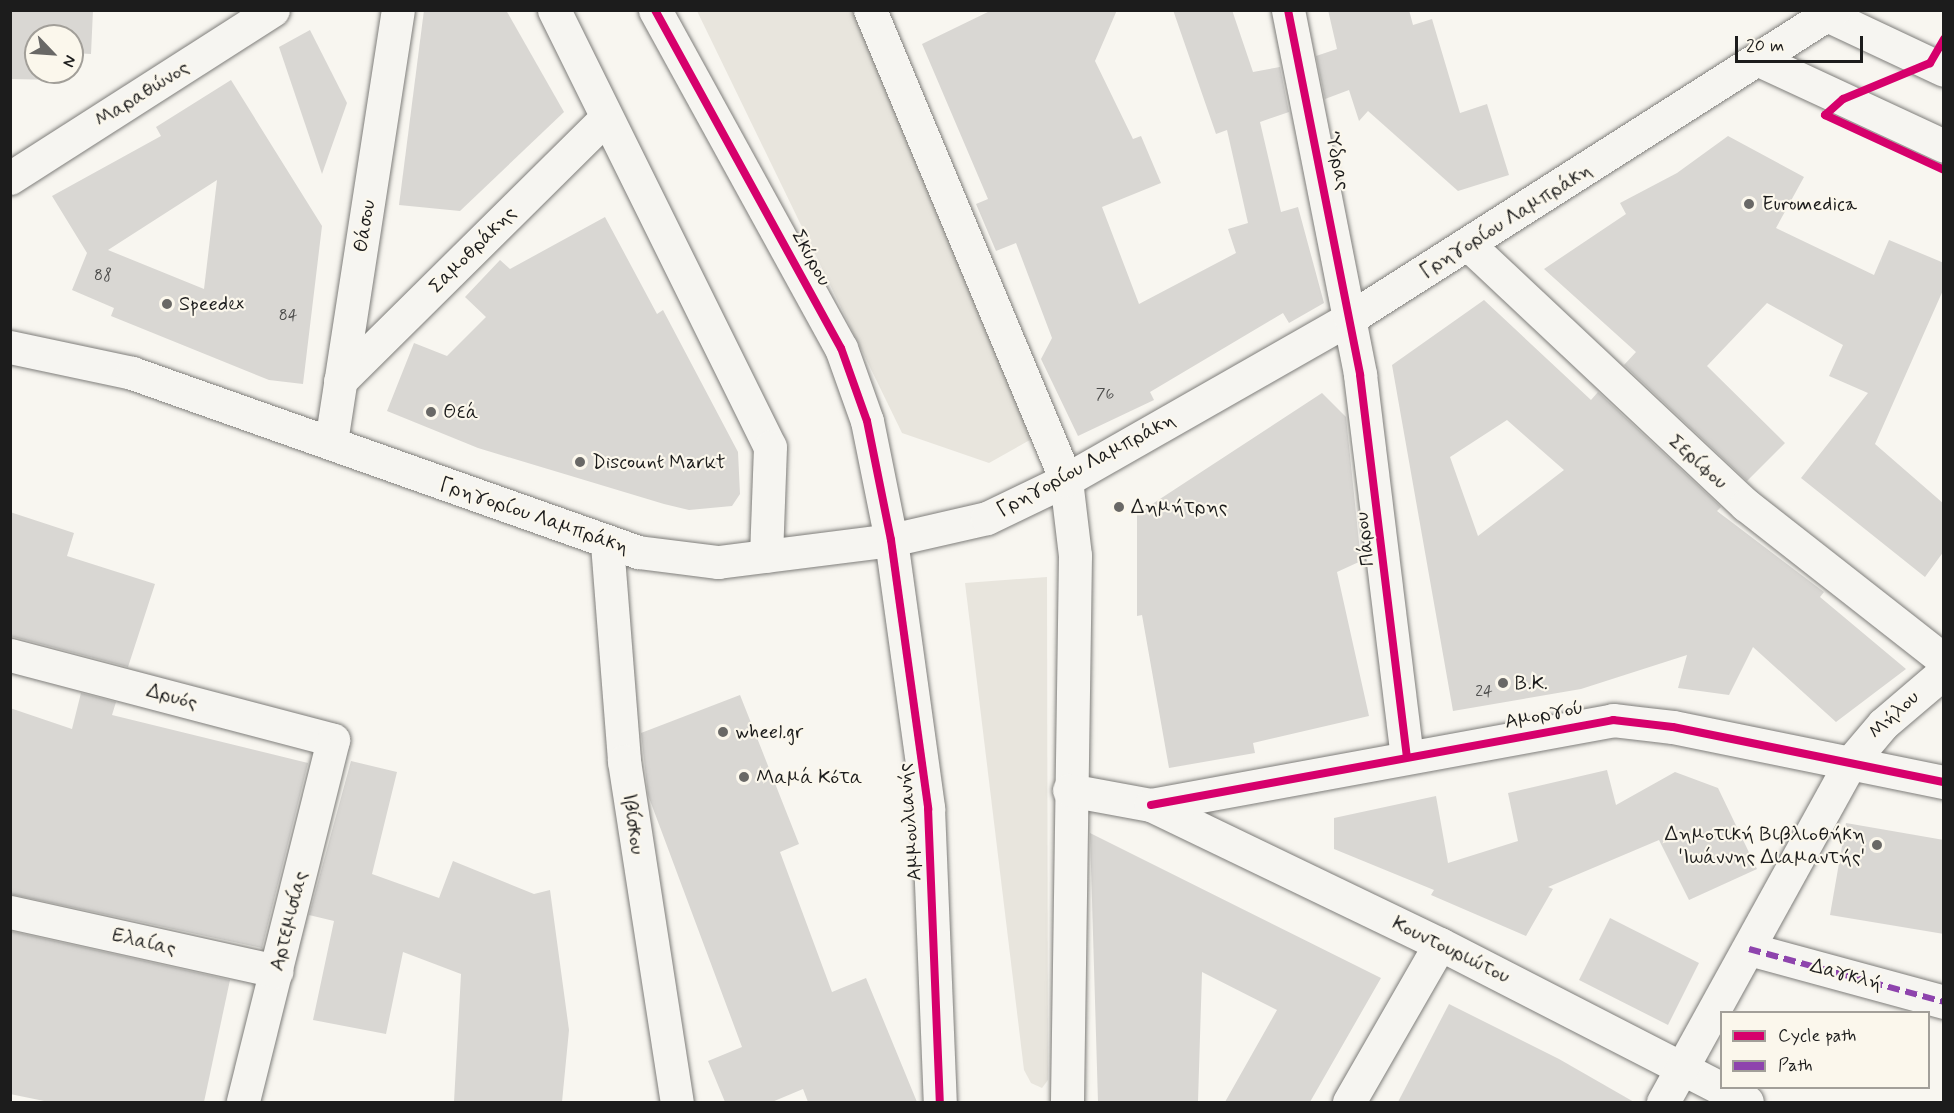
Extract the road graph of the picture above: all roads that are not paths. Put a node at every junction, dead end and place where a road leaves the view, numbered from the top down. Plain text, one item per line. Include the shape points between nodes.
1 (273, 10) edge
2 (398, 10) edge
3 (554, 10) edge
4 (655, 10) edge
5 (870, 10) edge
6 (1288, 10) edge
7 (1831, 13) edge
8 (1760, 60) junction
9 (1944, 70) edge
10 (605, 118) junction
11 (1944, 146) edge
12 (10, 178) edge
13 (1468, 245) junction
14 (1350, 318) junction
15 (10, 347) edge
16 (340, 381) junction
17 (331, 442) junction
18 (1066, 480) junction
19 (891, 540) junction
20 (607, 544) junction
21 (766, 556) junction
22 (10, 655) edge
23 (1944, 660) edge
24 (1944, 672) edge
25 (333, 740) joint
26 (1407, 757) junction
27 (1850, 763) junction
28 (1944, 782) edge
29 (1069, 790) junction
30 (1151, 805) junction
31 (10, 912) edge
32 (1440, 944) junction
33 (1749, 949) junction
34 (277, 971) junction
35 (1944, 1002) edge
36 (1684, 1066) junction
37 (1720, 1087) edge
38 (1724, 1089) edge
39 (243, 1102) edge
40 (677, 1102) edge
41 (940, 1102) edge
42 (1067, 1102) edge
43 (1349, 1102) edge
44 (1663, 1102) edge
45 (1747, 1102) edge

1 - 12 street, Μαραθώνος
2 - 16 street, Θάσου
3 - 10 street
4 - 19 street, Σκύρου via 841,348 867,421
5 - 18 street
6 - 14 street, Ύδρας
7 - 8 street, Γρηγορίου Λαμπράκη
7 - 9 street
8 - 11 street
8 - 13 street, Γρηγορίου Λαμπράκη
10 - 16 street, Σαμοθράκης
10 - 21 street via 707,311 770,447
13 - 14 street, Γρηγορίου Λαμπράκη
13 - 23 street, Σερίφου via 1746,506
14 - 18 street, Γρηγορίου Λαμπράκη
14 - 26 street, Πάρου
15 - 17 street, Γρηγορίου Λαμπράκη via 132,373
16 - 17 street, Θάσου
17 - 20 street, Γρηγορίου Λαμπράκη
18 - 19 street, Γρηγορίου Λαμπράκη via 987,518
18 - 29 street via 1075,555
19 - 21 street, Γρηγορίου Λαμπράκη
19 - 41 street, Αμμουλιανής via 928,807
20 - 21 street, Γρηγορίου Λαμπράκη via 693,562
20 - 40 street, Ιβίσκου via 622,749
22 - 25 street, Δρυός
24 - 27 street, Μήλου via 1883,724
25 - 34 street, Αρτεμισίας
26 - 27 street, Αμοργού via 1626,720
26 - 30 street, Αμοργού
27 - 28 street, Αμοργού
27 - 33 street, Μήλου
29 - 30 street
29 - 42 street
30 - 32 street, Κουντουριώτου
31 - 34 street, Ελαίας
32 - 36 street, Κουντουριώτου
32 - 43 street
33 - 35 street, Δαγκλή
33 - 36 street, Μήλου
34 - 39 street, Αρτεμισίας
36 - 37 street, Κουντουριώτου
36 - 44 street, Μήλου
38 - 45 street, Κουντουριώτου

